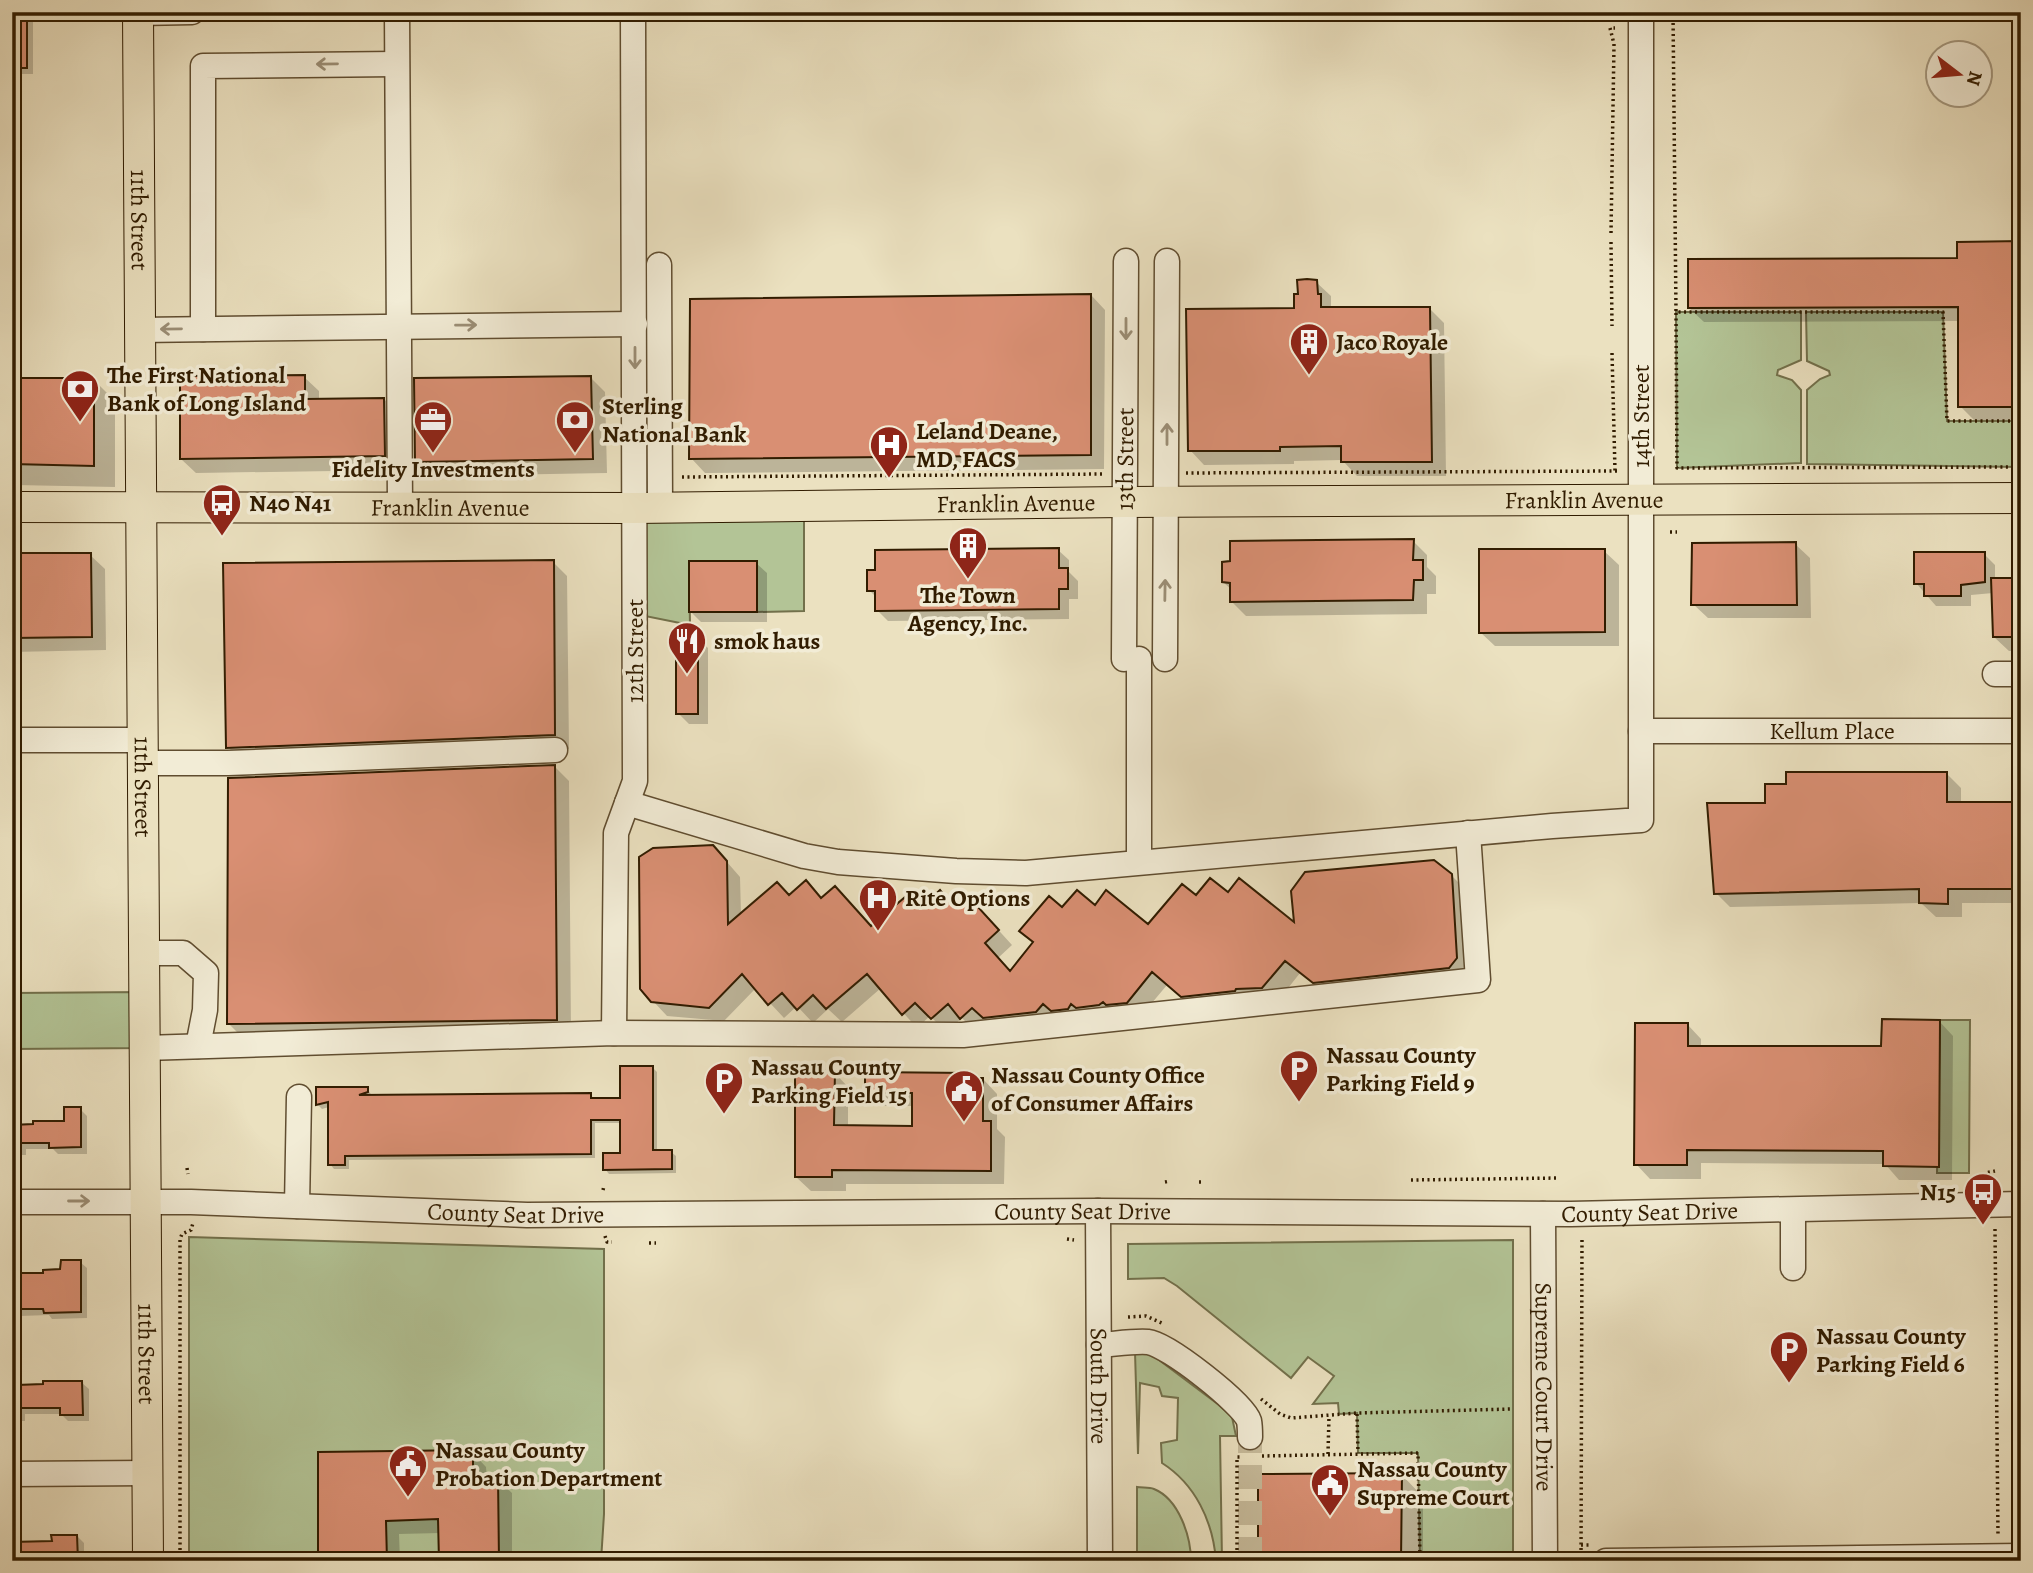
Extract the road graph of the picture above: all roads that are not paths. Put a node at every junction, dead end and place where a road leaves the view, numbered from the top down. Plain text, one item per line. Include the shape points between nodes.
1 (138, 12) edge
2 (192, 12) edge
3 (397, 12) edge
4 (633, 12) edge
5 (1641, 12) edge
6 (396, 64) junction
7 (1126, 261) dead end
8 (1167, 261) dead end
9 (659, 265) dead end
10 (635, 324) junction
11 (398, 326) junction
12 (203, 329) junction
13 (139, 330) junction
14 (2021, 498) edge
15 (1641, 499) junction
16 (1125, 502) junction
17 (1167, 502) junction
18 (141, 506) junction
19 (400, 506) junction
20 (12, 507) edge
21 (647, 508) junction
22 (1165, 659) dead end
23 (1995, 674) dead end
24 (2021, 674) edge
25 (2021, 731) edge
26 (1641, 732) junction
27 (12, 740) edge
28 (555, 750) dead end
29 (143, 752) junction
30 (627, 803) junction
31 (1468, 833) junction
32 (1139, 862) junction
33 (145, 953) junction
34 (614, 1033) junction
35 (198, 1046) junction
36 (145, 1048) junction
37 (299, 1097) dead end
38 (146, 1201) junction
39 (12, 1202) edge
40 (2021, 1205) edge
41 (297, 1206) junction
42 (1098, 1211) junction
43 (1793, 1211) junction
44 (1543, 1214) junction
45 (1793, 1268) dead end
46 (1099, 1345) junction
47 (1250, 1437) tunnel mouth
48 (148, 1473) junction
49 (12, 1474) edge
50 (1600, 1553) edge
51 (2021, 1556) edge
52 (148, 1561) edge
53 (1100, 1561) edge
54 (1545, 1561) edge

1 - 2 street
1 - 13 main road, 11th Street
3 - 6 street
4 - 10 street, 12th Street
5 - 15 street, 14th Street
6 - 11 street
6 -> 12 street via 203,66
7 -> 16 street, 13th Street
17 -> 8 street
9 - 21 street, 12th Street
11 -> 10 street
10 -> 21 street, 12th Street
11 - 12 street
11 - 19 street
12 -> 13 street
13 - 18 main road, 11th Street
14 - 15 main road, Franklin Avenue
15 - 17 main road, Franklin Avenue
15 - 26 street, 14th Street
16 - 17 main road, Franklin Avenue
16 - 21 main road, Franklin Avenue
16 - 32 street, 13th Street
22 -> 17 street
18 - 19 main road, Franklin Avenue
18 - 20 main road, Franklin Avenue
18 - 29 main road, 11th Street
19 - 21 main road, Franklin Avenue
21 - 30 street, 12th Street via 635,781
23 - 24 street
25 - 26 street, Kellum Place
26 - 31 street, 14th Street via 1641,820
27 - 29 street
28 - 29 street via 228,763
29 - 33 main road, 11th Street
30 - 32 street via 838,862 1026,873
30 - 34 street, 12th Street via 616,833
31 - 32 street
31 - 34 street via 1478,980 963,1035
33 - 35 street via 183,953 206,973
33 - 36 main road, 11th Street
34 - 35 street
35 - 36 street
36 - 38 main road, 11th Street
37 - 41 street
39 -> 38 street, County Seat Drive
38 - 41 street, County Seat Drive
38 - 48 main road, 11th Street
40 - 43 street, County Seat Drive
41 - 42 street, County Seat Drive via 527,1214
42 - 44 street, County Seat Drive
42 - 46 street, South Drive
43 - 44 street, County Seat Drive
43 - 45 street
44 - 54 street, Supreme Court Drive
46 - 47 street via 1150,1342 1184,1362 1241,1409 1249,1420
46 - 53 street, South Drive
48 - 49 street
48 - 52 main road, 11th Street
50 - 51 street

